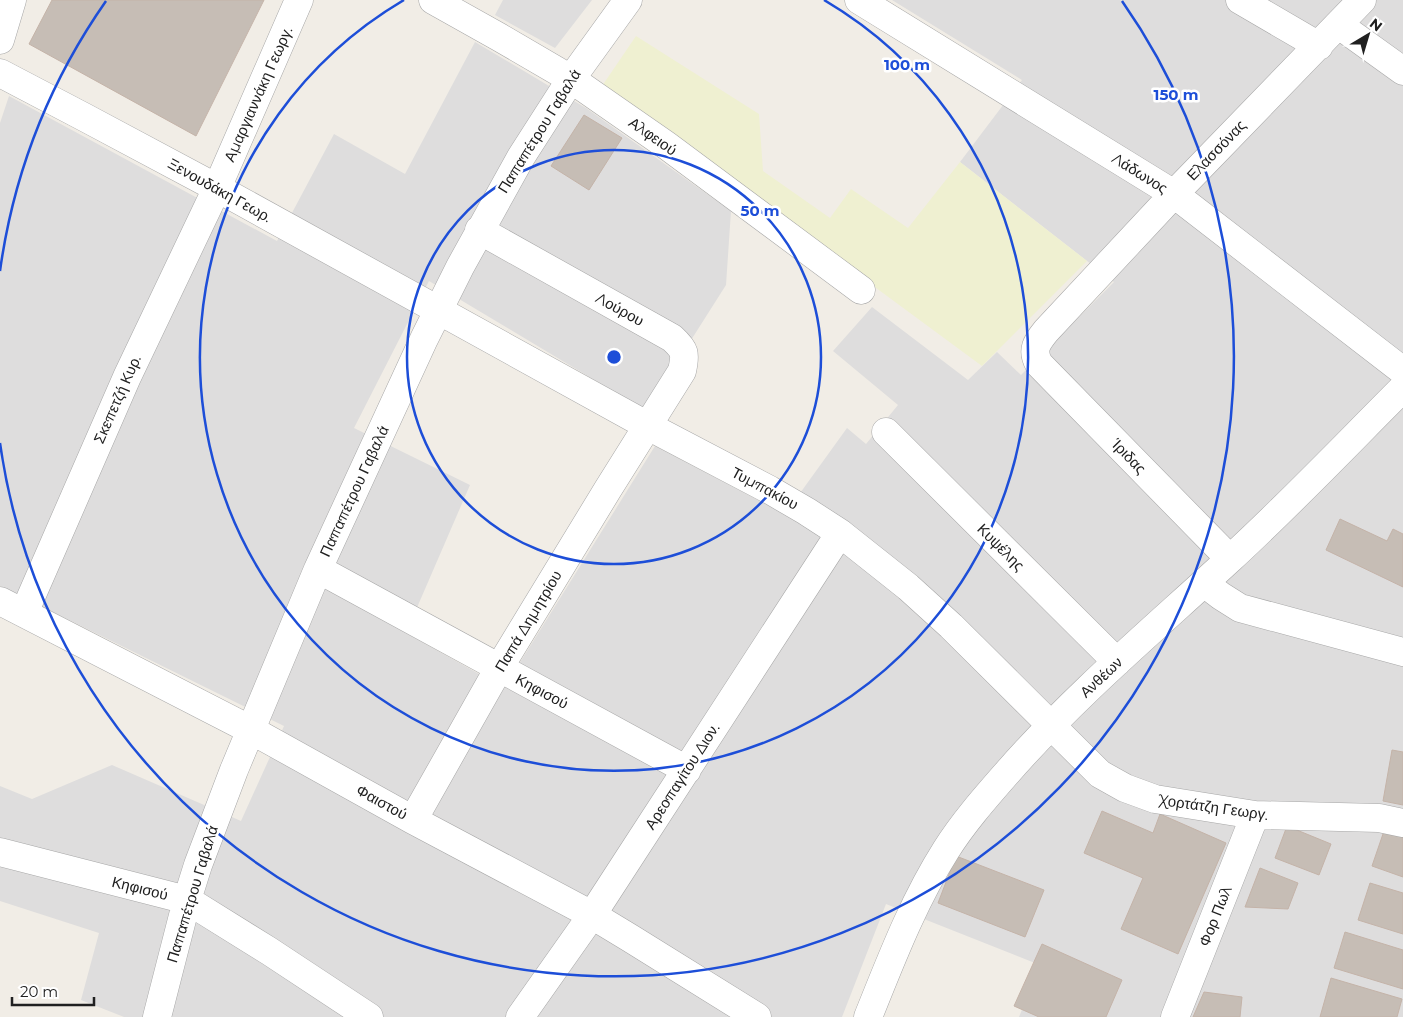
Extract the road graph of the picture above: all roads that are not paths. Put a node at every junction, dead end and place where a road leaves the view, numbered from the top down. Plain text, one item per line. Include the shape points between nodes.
1 (12, 0) edge
2 (299, 0) edge
3 (432, 0) edge
4 (628, 0) edge
5 (859, 0) edge
6 (1240, 0) edge
7 (1362, 0) edge
8 (1339, 25) junction
9 (0, 40) edge
10 (1319, 46) junction
11 (1403, 70) edge
12 (0, 73) edge
13 (571, 79) junction
14 (217, 188) junction
15 (1174, 194) junction
16 (479, 230) junction
17 (861, 290) dead end
18 (438, 309) junction
19 (1035, 349) joint
20 (1403, 371) edge
21 (1403, 388) edge
22 (648, 426) junction
23 (886, 432) dead end
24 (840, 533) junction
25 (1230, 559) junction
26 (318, 569) junction
27 (1204, 582) junction
28 (0, 601) edge
29 (24, 613) junction
30 (1403, 652) edge
31 (1117, 662) junction
32 (499, 668) junction
33 (1051, 724) junction
34 (251, 730) junction
35 (687, 770) junction
36 (1256, 815) junction
37 (413, 820) junction
38 (1403, 823) edge
39 (0, 852) edge
40 (187, 900) junction
41 (592, 915) junction
42 (157, 1017) edge
43 (369, 1017) edge
44 (520, 1017) edge
45 (757, 1017) edge
46 (868, 1017) edge
47 (1175, 1017) edge

1 - 9 street
2 - 14 street, Αμαργιαννάκη Γεωργ.
3 - 13 street, Αλφειού
4 - 13 street, Παπαπέτρου Γαβαλά
5 - 15 street, Λάδωνος
6 - 10 street
7 - 8 street, Ελασσόνας
8 - 10 street, Ελασσόνας
8 - 11 street
10 - 15 street, Ελασσόνας
12 - 14 street, Ξενουδάκη Γεωρ.
13 - 16 street, Παπαπέτρου Γαβαλά
13 - 17 street, Αλφειού via 666,145
14 - 18 street, Ξενουδάκη Γεωρ.
14 - 29 street, Σκεπετζή Κυρ. via 126,377
15 - 19 street, Ελασσόνας via 1046,330
15 - 20 street, Λάδωνος
16 - 18 street, Παπαπέτρου Γαβαλά
16 - 22 street, Λούρου via 681,346 685,358 682,370
18 - 22 street, Τυμπακίου
18 - 26 street, Παπαπέτρου Γαβαλά
19 - 25 street, Ίριδας via 1040,364
21 - 25 street, Ανθέων
22 - 24 street, Τυμπακίου via 806,510
22 - 32 street, Παπά Δημητρίου
23 - 31 street, Κυψέλης
24 - 33 street, Τυμπακίου via 908,587
24 - 35 street, Αρεοπαγίτου Διον.
25 - 27 street, Ανθέων
26 - 32 street, Κηφισού
26 - 34 street, Παπαπέτρου Γαβαλά
27 - 30 street via 1240,608
27 - 31 street, Ανθέων
28 - 29 street, Φαιστού
29 - 34 street, Φαιστού
31 - 33 street, Ανθέων
32 - 35 street, Κηφισού
32 - 37 street, Παπά Δημητρίου
33 - 36 street, Χορτάτζη Γεωργ. via 1100,774 1125,788 1155,799
33 - 46 street, Ανθέων via 947,848 918,899
34 - 37 street, Φαιστού
34 - 40 street, Παπαπέτρου Γαβαλά
35 - 41 street, Αρεοπαγίτου Διον.
36 - 38 street, Χορτάτζη Γεωργ. via 1379,818
36 - 47 street, Φορ Πωλ
37 - 41 street, Φαιστού
39 - 40 street, Κηφισού
40 - 42 street, Παπαπέτρου Γαβαλά
40 - 43 street, Κηφισού
41 - 44 street, Αρεοπαγίτου Διον.
41 - 45 street, Φαιστού

